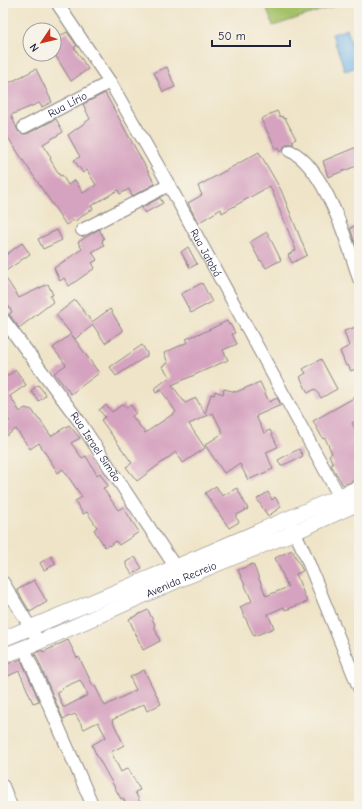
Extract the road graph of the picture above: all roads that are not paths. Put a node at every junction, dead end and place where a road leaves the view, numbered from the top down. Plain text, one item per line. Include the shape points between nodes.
1 (57, 3) edge
2 (110, 82) junction
3 (24, 127) dead end
4 (290, 151) dead end
5 (169, 185) junction
6 (82, 230) dead end
7 (359, 279) edge
8 (3, 319) edge
9 (359, 488) edge
10 (348, 503) edge
11 (288, 518) junction
12 (295, 532) junction
13 (180, 573) junction
14 (3, 582) edge
15 (32, 628) junction
16 (3, 639) edge
17 (39, 642) junction
18 (24, 648) junction
19 (3, 656) edge
20 (359, 688) edge
21 (3, 786) edge
22 (11, 806) edge
23 (93, 806) edge

1 - 2 street, Rua Jatobá
2 - 3 street, Rua Lírio
2 - 5 street, Rua Jatobá
4 - 7 street via 307,162 323,186 337,216
5 - 6 street
5 - 10 street, Rua Jatobá
8 - 13 street, Rua Israel Simão via 79,421
9 - 10 main road, Avenida Recreio
10 - 11 main road, Avenida Recreio
10 - 12 main road, Avenida Recreio
11 - 12 street
11 - 13 main road, Avenida Recreio
12 - 13 main road, Avenida Recreio
12 - 20 street
13 - 15 main road, Avenida Recreio
13 - 17 main road, Avenida Recreio
14 - 15 street
15 - 16 main road, Avenida Recreio
15 - 17 street
17 - 18 main road, Avenida Recreio
18 - 19 main road, Avenida Recreio
18 - 23 street
21 - 22 street

